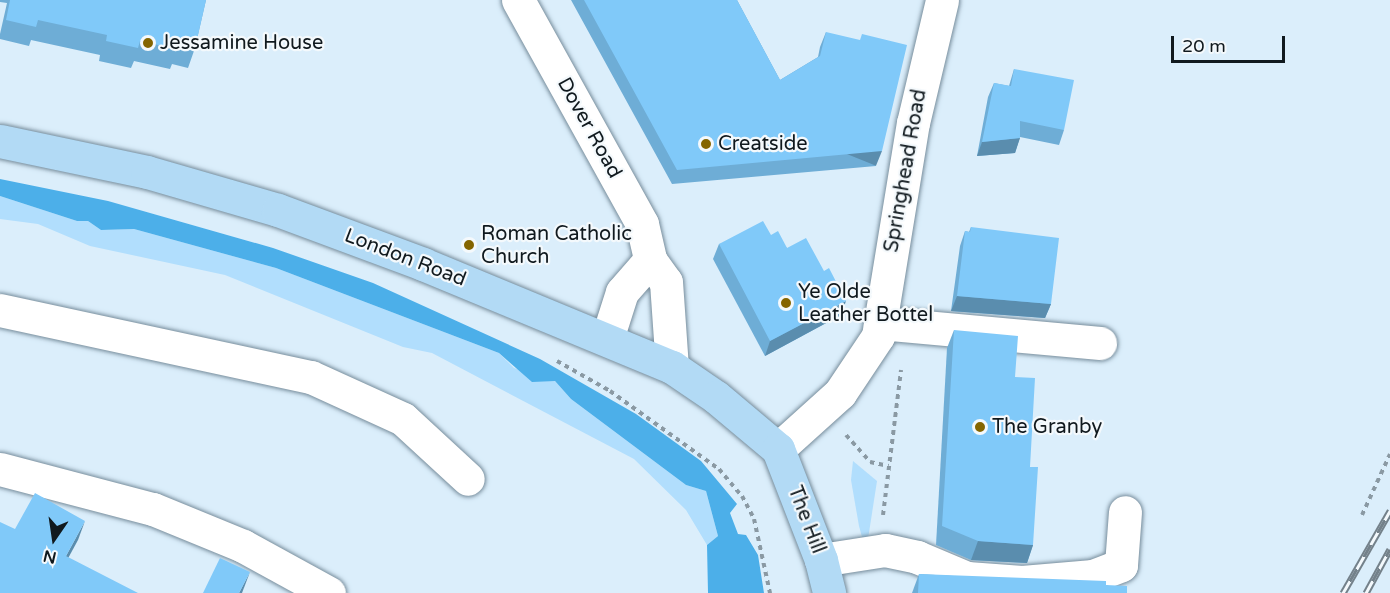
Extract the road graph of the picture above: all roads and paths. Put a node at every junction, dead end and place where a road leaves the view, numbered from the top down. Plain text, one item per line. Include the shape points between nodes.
1 (518, 0) edge
2 (942, 0) edge
3 (0, 141) edge
4 (650, 260) junction
5 (0, 309) edge
6 (880, 323) junction
7 (606, 339) junction
8 (1100, 343) dead end
9 (547, 356) dead end
10 (672, 368) junction
11 (825, 407) junction
12 (778, 449) junction
13 (1390, 454) edge
14 (889, 466) dead end
15 (0, 469) edge
16 (468, 479) dead end
17 (1125, 512) dead end
18 (1362, 515) dead end
19 (821, 560) junction
20 (328, 593) edge
21 (771, 593) edge
22 (829, 593) edge

1 - 4 street, Dover Road via 633,206 645,232
2 - 6 street, Springhead Road via 913,123
3 - 7 main road, London Road via 227,193 370,243
4 - 7 street via 622,292
4 - 10 street, Dover Road via 666,282
5 - 16 street via 311,377 403,419
6 - 8 street
6 - 11 street, Springhead Road via 876,340 856,373
7 - 10 main road, London Road
9 - 21 path via 610,391 719,469 742,496 754,519
10 - 12 main road, London Road via 716,397
11 - 12 street, Springhead Road
11 - 14 path via 866,459
12 - 19 main road, The Hill
13 - 18 path
15 - 20 street via 153,509 243,546
17 - 19 street via 1120,565 1093,576 1023,582 967,578 917,557 885,550
19 - 22 main road, The Hill

